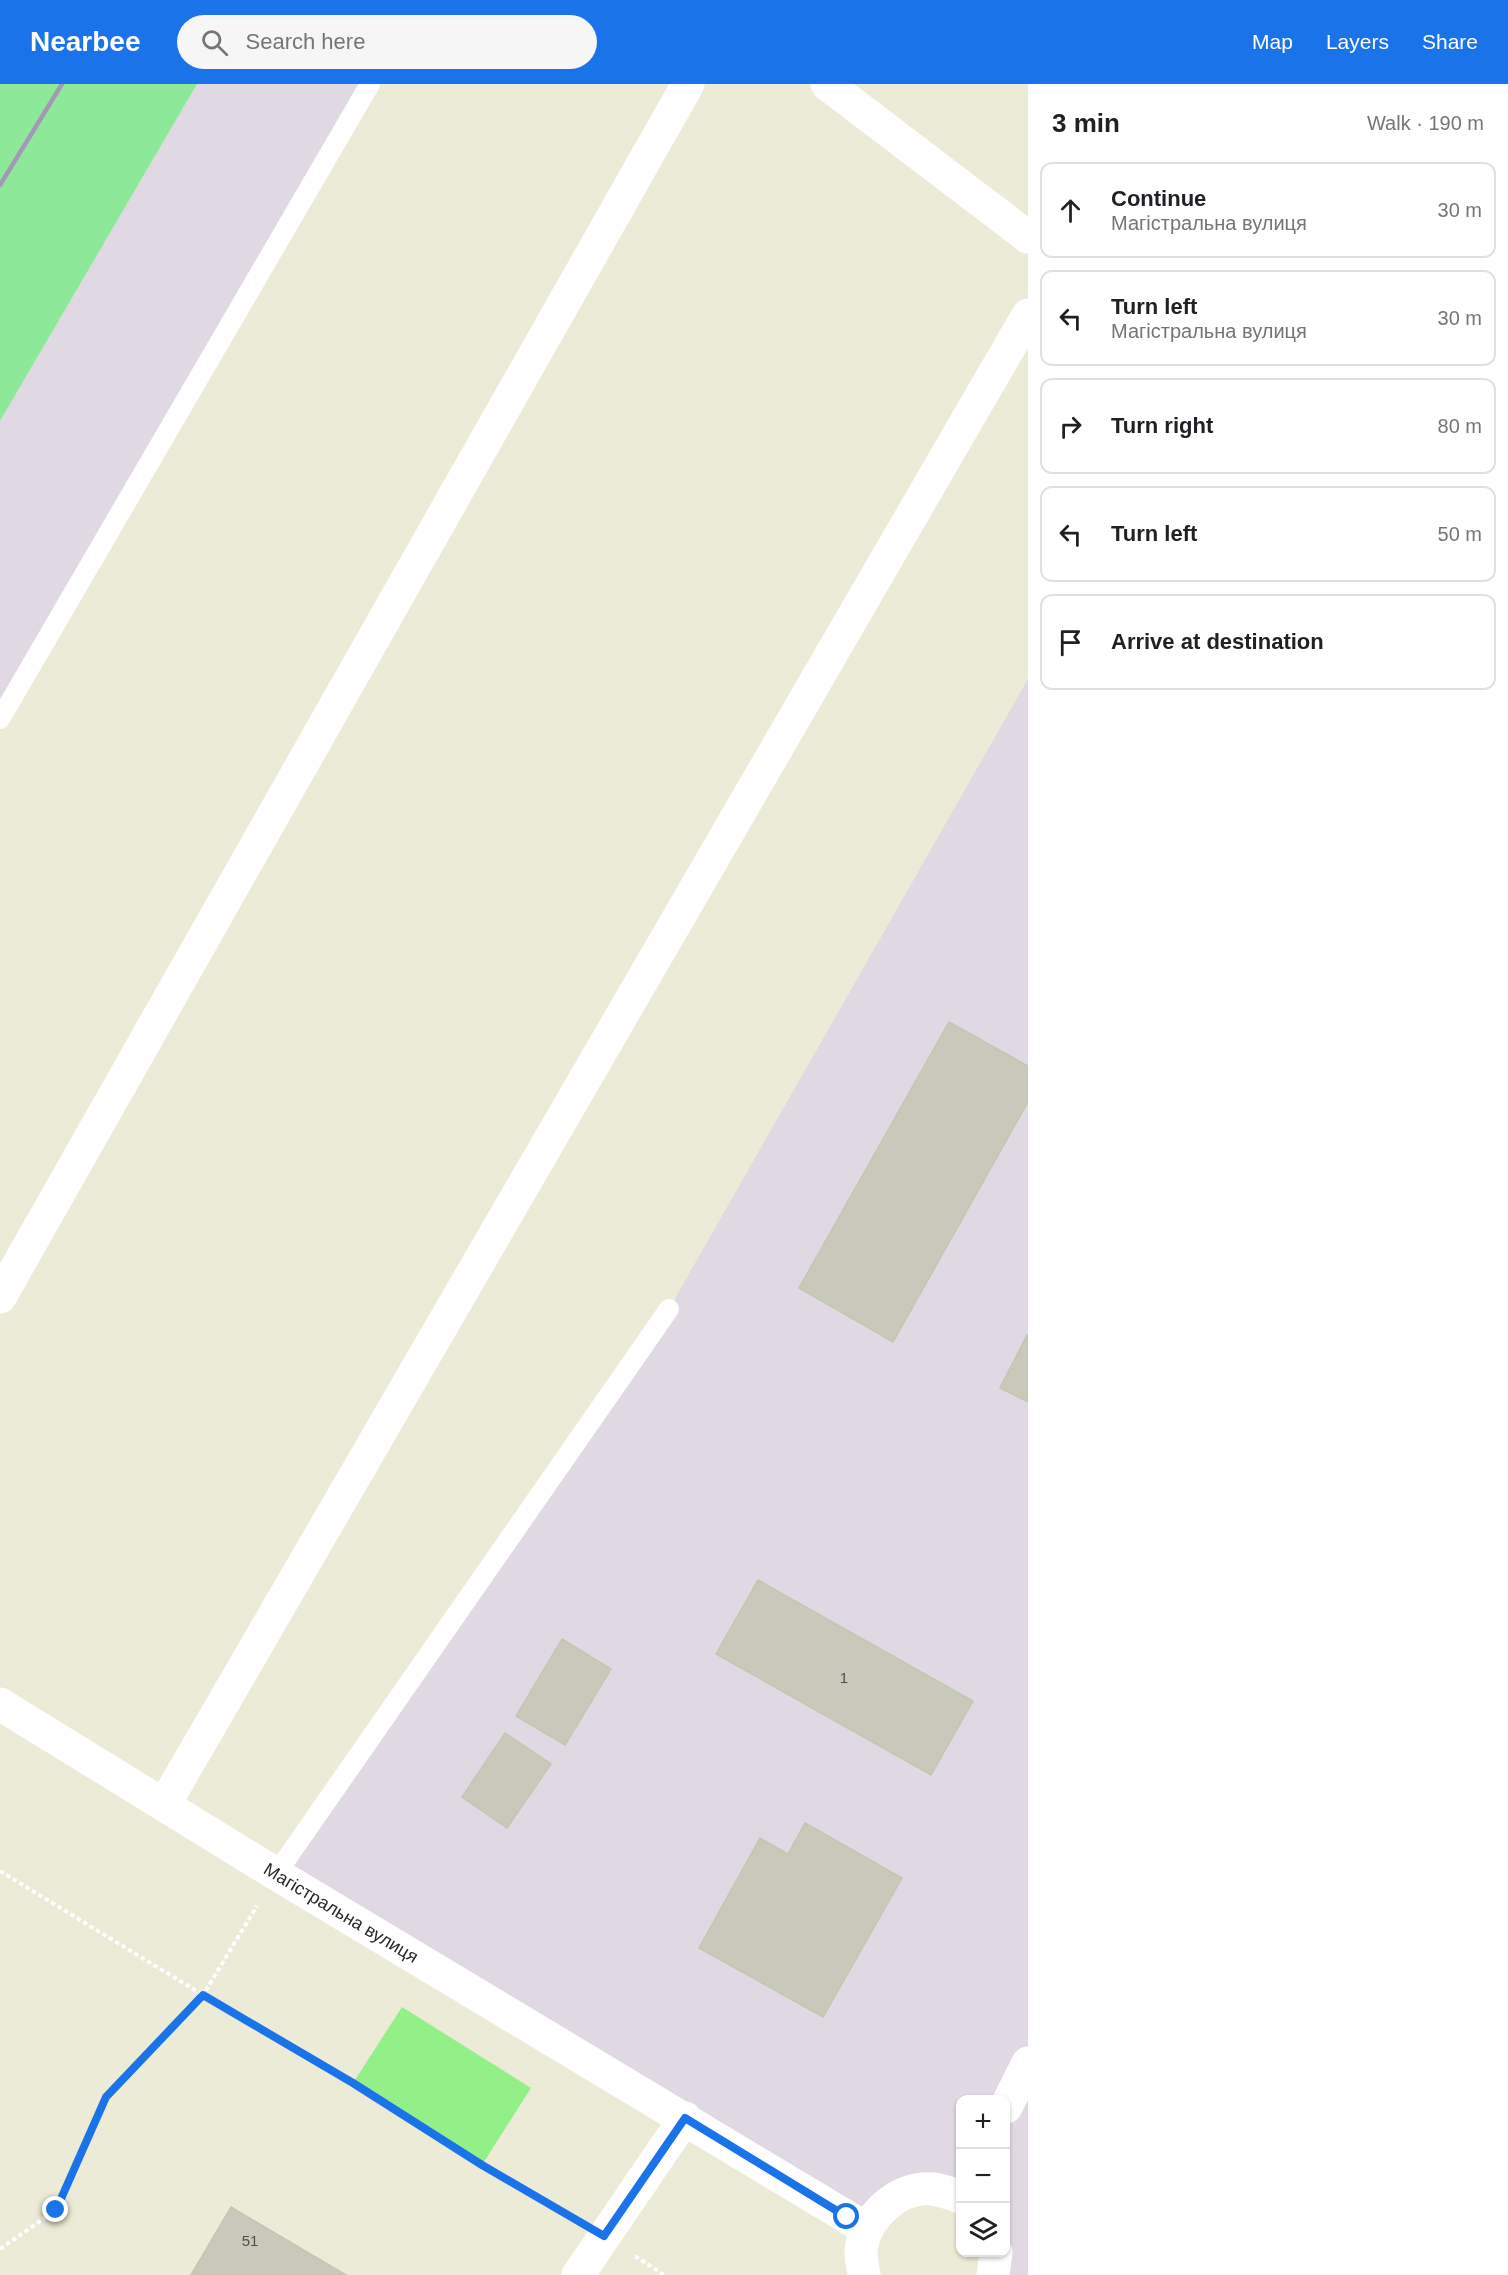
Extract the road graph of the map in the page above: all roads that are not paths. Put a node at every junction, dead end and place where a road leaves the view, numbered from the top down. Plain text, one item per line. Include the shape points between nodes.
1 (370, 84) edge
2 (688, 84) edge
3 (827, 84) edge
4 (1028, 237) edge
5 (1028, 315) edge
6 (0, 719) edge
7 (0, 1297) edge
8 (669, 1309) dead end
9 (0, 1704) edge
10 (164, 1805) junction
11 (276, 1874) junction
12 (1028, 2063) edge
13 (1010, 2097) edge
14 (685, 2118) junction
15 (956, 2195) edge
16 (867, 2229) junction
17 (995, 2257) edge
18 (578, 2275) edge
19 (864, 2275) edge
20 (993, 2275) edge

1 - 6 lane
2 - 7 street
3 - 4 street
5 - 10 street
8 - 11 lane
9 - 10 street, Магістральна вулиця
10 - 11 street, Магістральна вулиця
11 - 14 street, Магістральна вулиця
12 - 13 street
14 - 16 street, Магістральна вулиця
14 - 18 street
15 - 16 street via 932,2189 904,2194 879,2211
16 - 19 street via 861,2252
17 - 20 street

